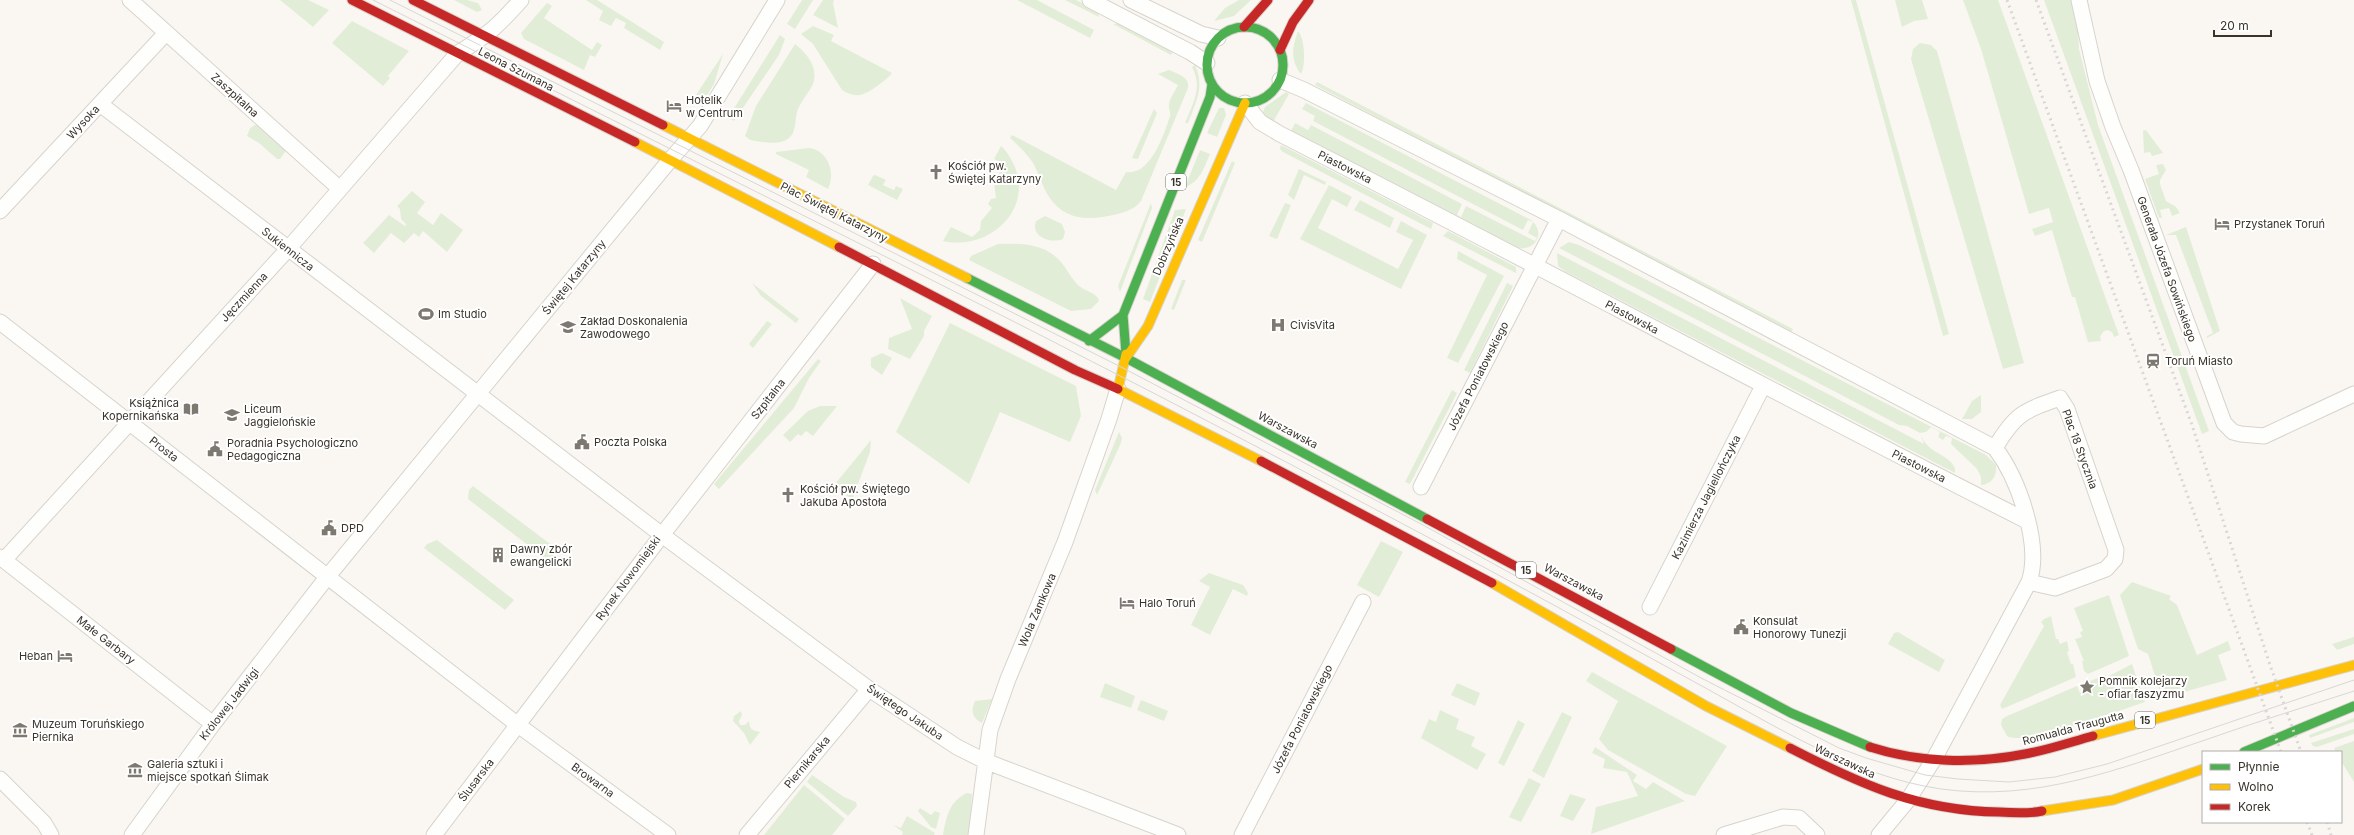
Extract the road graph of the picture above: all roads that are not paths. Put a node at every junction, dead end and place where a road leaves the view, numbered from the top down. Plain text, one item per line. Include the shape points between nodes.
1 (130, 0) edge
2 (352, 0) edge
3 (413, 0) edge
4 (521, 0) edge
5 (777, 0) edge
6 (1090, 0) edge
7 (1131, 0) edge
8 (1268, 0) edge
9 (1309, 0) edge
10 (2079, 0) edge
11 (1244, 27) junction
12 (166, 33) junction
13 (485, 37) junction
14 (1218, 38) junction
15 (1280, 50) junction
16 (458, 53) junction
17 (1207, 64) junction
18 (1280, 80) junction
19 (1212, 84) junction
20 (1245, 103) junction
21 (100, 104) junction
22 (690, 138) junction
23 (670, 160) junction
24 (340, 189) junction
25 (0, 210) edge
26 (1558, 219) junction
27 (288, 249) junction
28 (873, 264) junction
29 (1535, 265) junction
30 (1123, 315) junction
31 (0, 322) edge
32 (1089, 341) junction
33 (1126, 358) junction
34 (1762, 386) junction
35 (1118, 389) junction
36 (478, 394) junction
37 (2354, 394) edge
38 (129, 421) junction
39 (1995, 448) junction
40 (1421, 487) dead end
41 (2027, 521) junction
42 (662, 535) junction
43 (2, 559) edge
44 (328, 576) junction
45 (2029, 582) junction
46 (1363, 602) dead end
47 (1650, 607) dead end
48 (2354, 665) edge
49 (869, 689) junction
50 (2354, 706) edge
51 (213, 724) junction
52 (518, 725) junction
53 (2246, 751) edge
54 (1934, 759) junction
55 (985, 761) junction
56 (2202, 768) edge
57 (0, 778) edge
58 (1908, 800) junction
59 (51, 835) edge
60 (132, 835) edge
61 (434, 835) edge
62 (668, 835) edge
63 (747, 835) edge
64 (976, 835) edge
65 (1178, 835) edge
66 (1242, 835) edge
67 (1724, 835) edge
68 (1817, 835) edge
69 (1879, 835) edge

1 - 12 street, Zaszpitalna
2 - 16 main road, Leona Szumana
3 - 13 main road, Leona Szumana
4 - 13 street, Jęczmienna via 498,27
5 - 22 street via 706,117
6 - 17 street via 1190,52
7 - 14 street via 1201,34
8 - 11 main road
9 - 15 main road via 1293,22
10 - 37 street, Generała Józefa Sowińskiego via 2097,81 2224,423 2233,432 2264,436
11 - 14 main road via 1232,29
11 - 15 main road via 1264,32 1273,39
12 - 21 street, Wysoka
12 - 24 street, Zaszpitalna
13 - 16 street, Jęczmienna
13 - 22 main road, Leona Szumana
14 - 17 main road via 1210,51
15 - 18 main road via 1283,70
16 - 23 main road, Leona Szumana
16 - 24 street, Jęczmienna
17 - 19 main road, 15
18 - 20 main road via 1267,96 1258,101
18 - 26 street
19 - 20 main road via 1221,94 1233,101
19 - 30 main road, Dobrzyńska / 15 via 1210,97
20 - 29 street, Piastowska via 1260,122 1280,134
20 - 33 main road, Dobrzyńska / 15 via 1148,326
21 - 25 street, Wysoka
21 - 27 street, Sukiennicza
22 - 23 street, Świętej Katarzyny
22 - 32 main road, Plac Świętej Katarzyny
23 - 28 main road
23 - 36 street, Świętej Katarzyny
24 - 27 street, Jęczmienna
26 - 29 street, Józefa Poniatowskiego
26 - 39 street
27 - 36 street, Sukiennicza
27 - 38 street, Jęczmienna
28 - 35 main road via 1075,370
28 - 42 street, Szpitalna
29 - 34 street, Piastowska
29 - 40 street, Józefa Poniatowskiego
30 - 32 main road
30 - 33 main road, Dobrzyńska / 15
31 - 38 street, Prosta
32 - 33 main road, Plac Świętej Katarzyny
33 - 35 main road, 15
33 - 54 main road, Warszawska / 15 via 1791,713 1868,747
34 - 41 street, Piastowska
34 - 47 street, Kazimierza Jagiellończyka
35 - 55 street, Wola Zamkowa via 1110,419 1065,542 1000,700 990,730
35 - 58 main road, Warszawska / 15 via 1523,598 1706,706 1839,773
36 - 42 street, Rynek Nowomiejski
36 - 44 street
38 - 43 street, Jęczmienna
38 - 44 street, Prosta
39 - 41 street via 2013,478
39 - 45 street, Plac 18 Stycznia via 2015,418 2029,409 2060,398 2067,409 2116,550 2115,559 2106,569 2055,588
41 - 45 street via 2033,558 2033,571
42 - 49 street, Świętego Jakuba
42 - 52 street, Rynek Nowomiejski
43 - 51 street, Małe Garbary
44 - 51 street, Królowej Jadwigi
44 - 52 street
45 - 54 street
46 - 66 street, Józefa Poniatowskiego
48 - 54 main road, Romualda Traugutta / 15 via 2026,754 1970,760
49 - 55 street, Świętego Jakuba via 957,747
49 - 63 street, Piernikarska
50 - 53 main road
51 - 60 street, Królowej Jadwigi
52 - 61 street, Ślusarska
52 - 62 street, Browarna
54 - 58 street
55 - 64 street, Wola Zamkowa
55 - 65 street, Świętego Jakuba
56 - 58 main road, 15 via 2113,800 2032,813 1983,812
57 - 59 street via 44,823
58 - 69 street
67 - 68 street via 1767,820 1792,817 1804,822

